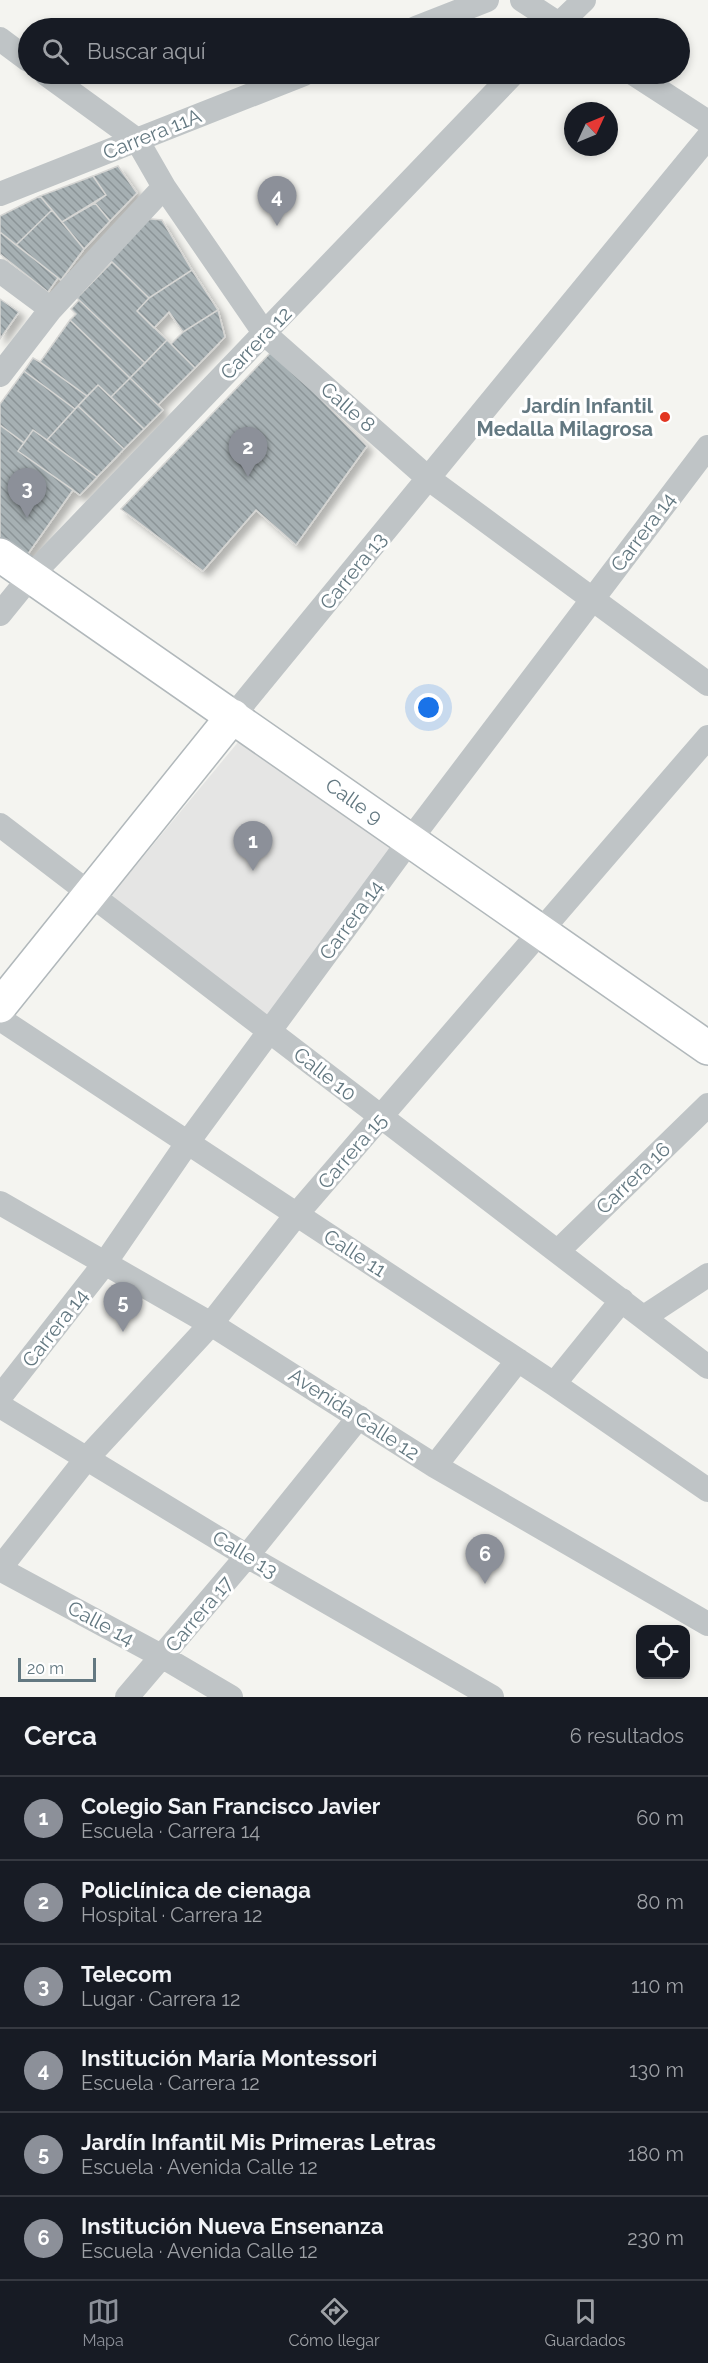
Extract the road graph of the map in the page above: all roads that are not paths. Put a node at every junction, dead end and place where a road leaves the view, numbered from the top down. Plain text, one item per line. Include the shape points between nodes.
1 (487, 0) edge
2 (522, 0) edge
3 (584, 0) edge
4 (441, 18) edge
5 (547, 18) edge
6 (568, 18) edge
7 (0, 39) edge
8 (18, 52) edge
9 (60, 84) edge
10 (279, 84) edge
11 (503, 84) edge
12 (649, 84) edge
13 (708, 122) edge
14 (708, 137) edge
15 (137, 140) junction
16 (164, 187) junction
17 (0, 194) edge
18 (0, 271) edge
19 (51, 309) junction
20 (265, 334) junction
21 (0, 375) edge
22 (708, 447) edge
23 (429, 478) junction
24 (0, 555) edge
25 (30, 577) junction
26 (592, 599) junction
27 (0, 614) edge
28 (708, 684) edge
29 (233, 716) junction
30 (708, 737) edge
31 (0, 825) edge
32 (410, 840) junction
33 (90, 893) junction
34 (541, 931) junction
35 (0, 1006) edge
36 (0, 1019) edge
37 (270, 1031) junction
38 (708, 1048) edge
39 (708, 1105) edge
40 (381, 1117) junction
41 (188, 1142) junction
42 (0, 1203) edge
43 (297, 1215) junction
44 (558, 1251) junction
45 (105, 1263) junction
46 (708, 1275) edge
47 (622, 1300) junction
48 (644, 1317) junction
49 (211, 1324) junction
50 (518, 1360) junction
51 (708, 1367) edge
52 (554, 1384) junction
53 (0, 1397) edge
54 (0, 1406) edge
55 (359, 1417) junction
56 (87, 1458) junction
57 (435, 1466) junction
58 (708, 1490) edge
59 (248, 1556) junction
60 (0, 1568) edge
61 (708, 1624) edge
62 (163, 1657) junction
63 (127, 1697) edge
64 (231, 1697) edge
65 (492, 1697) edge

1 - 4 street
2 - 5 street
3 - 6 street
7 - 8 street
9 - 15 street, Calle 8
10 - 15 street, Carrera 11A
11 - 20 street, Carrera 12
12 - 13 street
14 - 23 street, Carrera 13
15 - 16 street, Calle 8
15 - 17 street, Carrera 11A
16 - 19 street
16 - 20 street, Calle 8
18 - 19 street
19 - 21 street
20 - 23 street, Calle 8
20 - 25 street, Carrera 12
22 - 26 street, Carrera 14
23 - 26 street, Calle 8
23 - 29 street, Carrera 13
24 - 25 street, Calle 9
25 - 27 street, Carrera 12
25 - 29 street, Calle 9
26 - 28 street, Calle 8
26 - 32 street, Carrera 14
29 - 32 street, Calle 9
29 - 33 street, Carrera 13
30 - 34 street, Carrera 15
31 - 33 street, Calle 10
32 - 34 street, Calle 9
32 - 37 street, Carrera 14
33 - 35 street, Carrera 13
33 - 37 street, Calle 10
34 - 38 street, Calle 9
34 - 40 street, Carrera 15
36 - 41 street, Calle 11
37 - 40 street, Calle 10
37 - 41 street, Carrera 14
39 - 44 street, Carrera 16
40 - 43 street, Carrera 15
40 - 44 street, Calle 10
41 - 43 street, Calle 11
41 - 45 street, Carrera 14
42 - 45 street, Avenida Calle 12
43 - 49 street, Carrera 15
43 - 50 street, Calle 11
44 - 47 street, Calle 10
45 - 49 street, Avenida Calle 12
45 - 53 street, Carrera 14
46 - 48 street
47 - 48 street, Calle 10
47 - 52 street
48 - 51 street, Calle 10
49 - 55 street, Avenida Calle 12
49 - 56 street, Carrera 15
50 - 52 street, Calle 11
50 - 57 street
52 - 58 street, Calle 11
54 - 56 street, Calle 13
55 - 57 street, Avenida Calle 12
55 - 59 street, Carrera 17
56 - 59 street, Calle 13
56 - 60 street, Carrera 15
57 - 61 street, Avenida Calle 12
59 - 62 street, Carrera 17
59 - 65 street, Calle 13
60 - 62 street, Calle 14
62 - 63 street, Carrera 17
62 - 64 street, Calle 14

